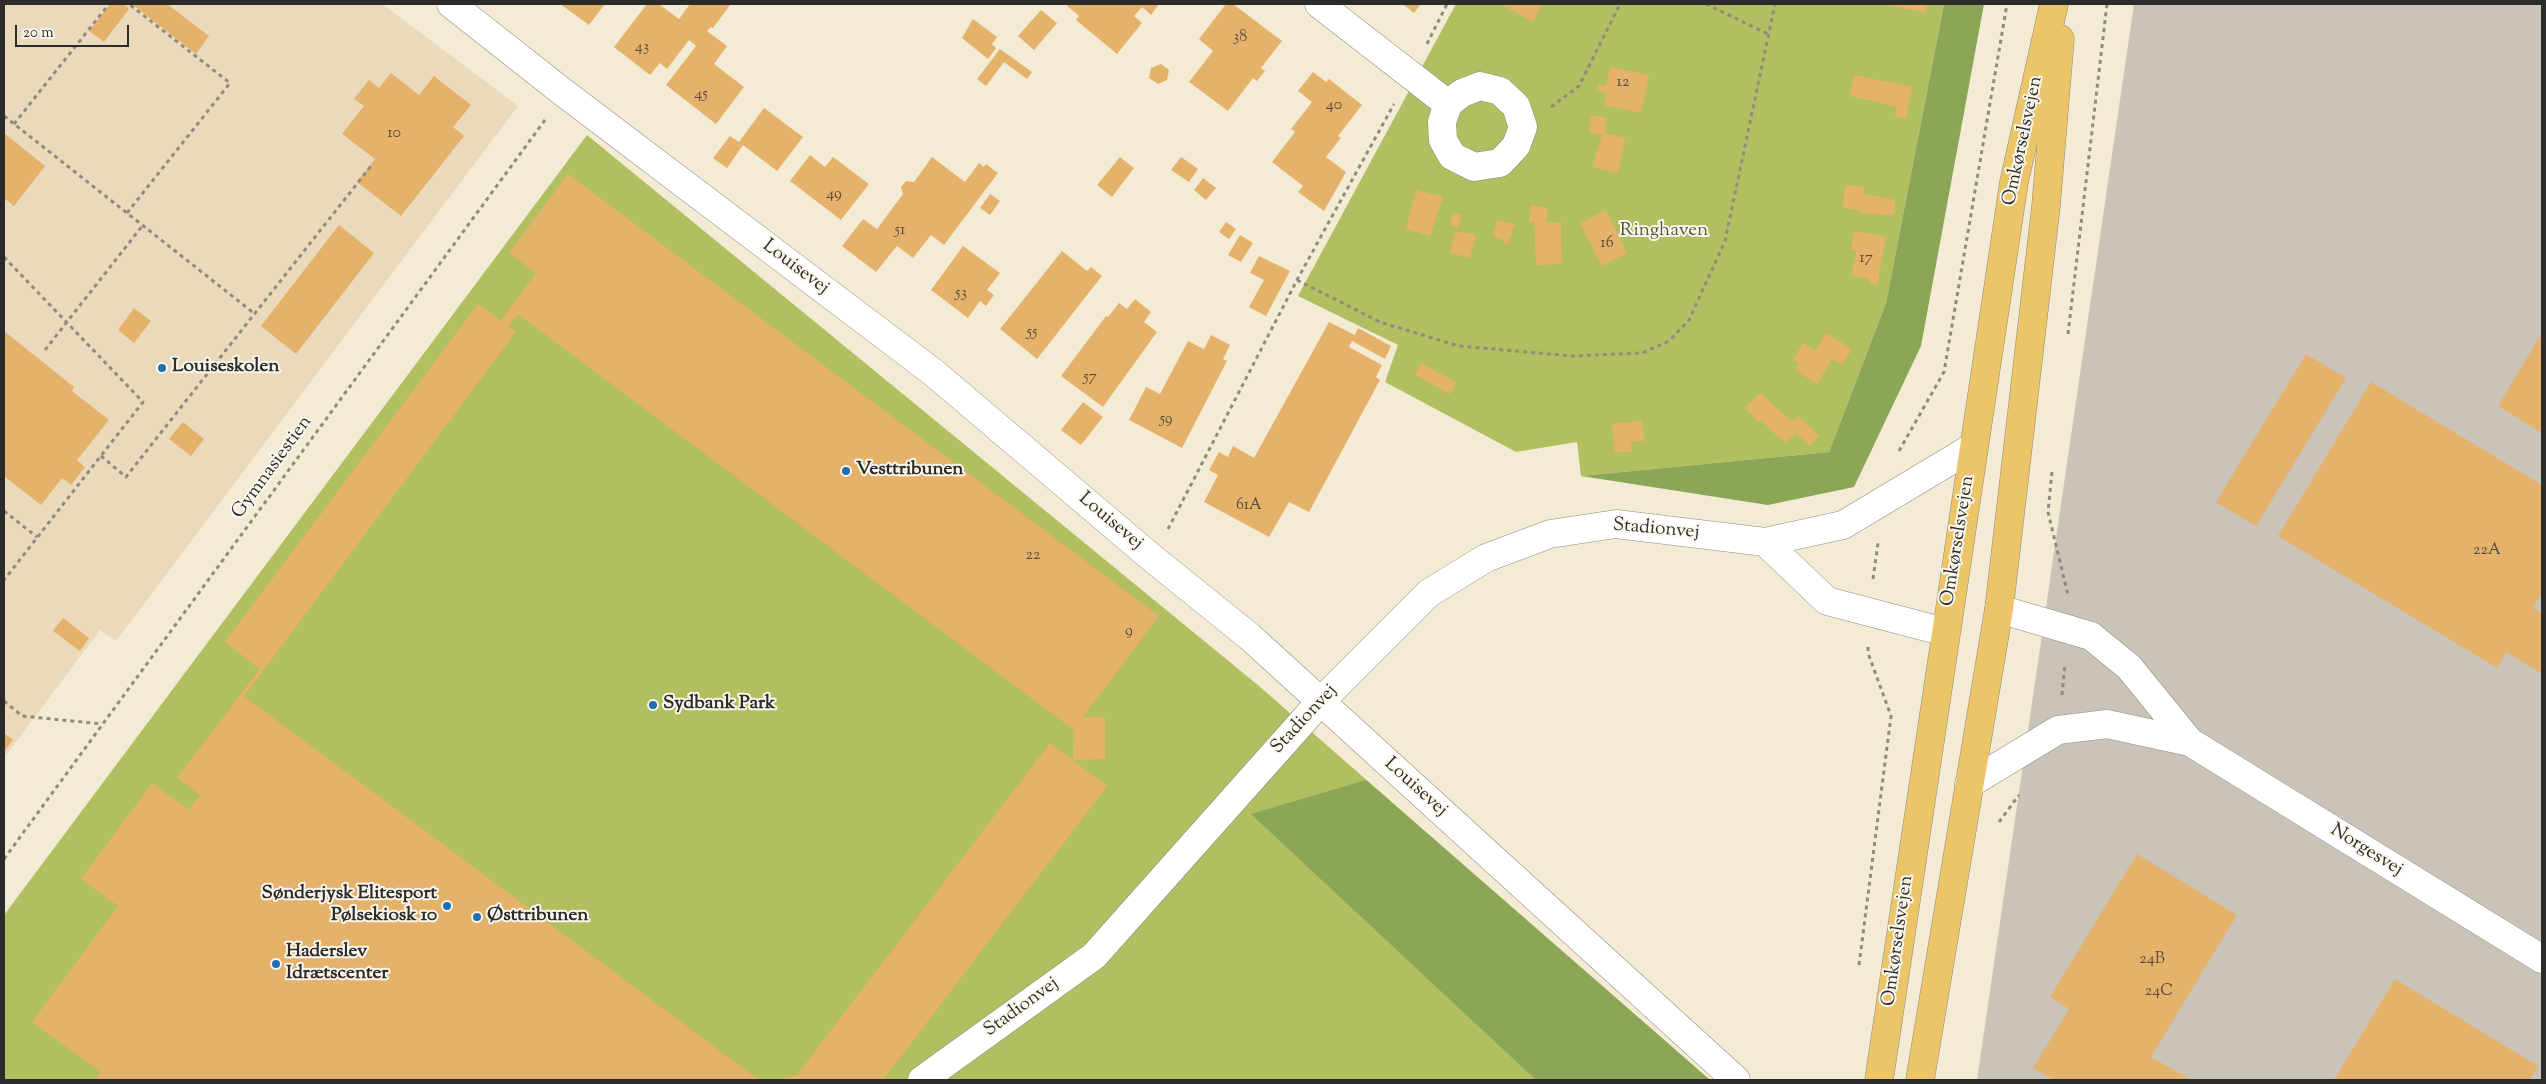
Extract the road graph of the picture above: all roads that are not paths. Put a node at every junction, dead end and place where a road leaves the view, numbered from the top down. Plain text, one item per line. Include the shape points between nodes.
1 (451, 4) edge
2 (1319, 4) edge
3 (2054, 4) edge
4 (2063, 4) edge
5 (1448, 104) junction
6 (1973, 447) junction
7 (1765, 542) junction
8 (1999, 609) junction
9 (1945, 632) junction
10 (1320, 701) junction
11 (2190, 742) junction
12 (1969, 784) junction
13 (2542, 959) edge
14 (922, 1080) edge
15 (1736, 1080) edge
16 (1879, 1080) edge
17 (1920, 1080) edge

1 - 10 street, Louisevej via 934,373 1250,637
2 - 5 street
3 - 6 main road, Omkørselsvejen via 2014,182
4 - 8 main road, Omkørselsvejen via 2046,206
5 - 5 street via 1442,122 1443,140 1452,156 1474,168 1500,163 1516,146 1524,127 1516,106 1500,91 1480,86 1462,93
6 - 7 street, Stadionvej via 1843,525
6 - 9 main road, Omkørselsvejen
7 - 9 street via 1826,601
7 - 10 street, Stadionvej via 1616,524 1550,534 1486,558 1429,593
8 - 11 street, Norgesvej via 2092,636 2129,667
8 - 12 main road, Omkørselsvejen
9 - 16 main road, Omkørselsvejen
10 - 14 street, Stadionvej via 1094,956
10 - 15 street, Louisevej
11 - 12 street, Norgesvej via 2107,724 2058,730
11 - 13 street, Norgesvej
12 - 17 main road, Omkørselsvejen

